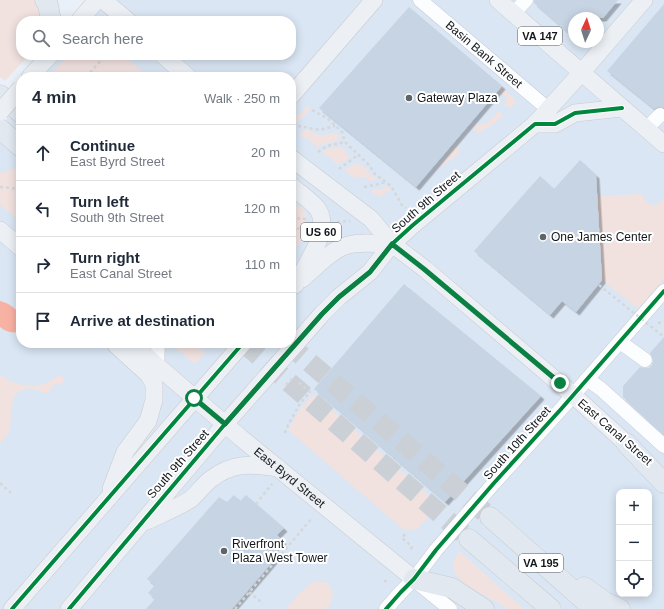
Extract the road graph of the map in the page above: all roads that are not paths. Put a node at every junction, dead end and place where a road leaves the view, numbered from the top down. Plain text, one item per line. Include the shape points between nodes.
1 (45, 0) edge
2 (97, 0) edge
3 (103, 0) edge
4 (374, 0) edge
5 (420, 0) edge
6 (498, 0) edge
7 (526, 0) edge
8 (644, 0) edge
9 (513, 14) junction
10 (50, 16) edge
11 (83, 16) edge
12 (122, 16) edge
13 (45, 60) edge
14 (169, 60) edge
15 (35, 72) edge
16 (182, 72) edge
17 (582, 72) junction
18 (296, 90) edge
19 (16, 94) edge
20 (0, 95) edge
21 (622, 108) junction
22 (16, 109) edge
23 (548, 109) junction
24 (0, 112) edge
25 (660, 115) dead end
26 (535, 124) junction
27 (0, 129) edge
28 (646, 129) junction
29 (16, 143) edge
30 (664, 144) edge
31 (296, 162) edge
32 (296, 190) edge
33 (0, 230) edge
34 (16, 244) edge
35 (392, 244) junction
36 (296, 279) edge
37 (296, 282) edge
38 (664, 291) edge
39 (620, 342) junction
40 (296, 343) edge
41 (119, 348) edge
42 (137, 348) edge
43 (158, 348) edge
44 (239, 348) edge
45 (292, 348) edge
46 (645, 360) dead end
47 (157, 366) junction
48 (587, 379) junction
49 (573, 395) junction
50 (194, 398) junction
51 (225, 424) junction
52 (626, 443) junction
53 (664, 446) edge
54 (278, 468) junction
55 (664, 474) edge
56 (664, 483) edge
57 (106, 500) junction
58 (490, 517) tunnel mouth
59 (139, 525) junction
60 (512, 538) junction
61 (470, 539) tunnel mouth
62 (414, 579) junction
63 (12, 609) edge
64 (68, 609) edge
65 (386, 609) edge
66 (450, 609) edge
67 (484, 609) edge
68 (551, 609) edge
69 (594, 609) edge
70 (620, 609) edge

1 - 10 highway
2 - 11 main road
3 - 12 main road
4 - 18 main road
5 - 23 street, Basin Bank Street
6 - 9 main road, VA 147
7 - 9 street
8 - 17 main road, South 9th Street
9 - 17 main road, VA 147
13 - 15 main road
14 - 16 main road
17 - 21 main road
17 - 23 main road, South 9th Street
19 - 24 main road, bridge
20 - 22 highway
21 - 26 main road via 575,113 555,124
21 - 28 main road
23 - 26 main road, South 9th Street
25 - 28 street
26 - 35 main road, South 9th Street
27 - 29 highway
28 - 30 main road
31 - 35 main road, East Canal Street via 371,219
32 - 36 main road, US 60 via 318,210 322,223 320,240
33 - 34 main road
35 - 37 main road, South 9th Street via 343,246
35 - 40 main road, South 9th Street via 370,272 339,297
35 - 49 main road, East Canal Street
38 - 39 street, South 10th Street
39 - 46 street
39 - 48 street, South 10th Street
41 - 57 main road via 149,375 154,384 154,400 148,421 125,452
42 - 47 main road, East Byrd Street
43 - 47 street
44 - 50 main road
45 - 51 main road, South 9th Street
47 - 50 main road, East Byrd Street
48 - 49 street, South 10th Street
48 - 53 street
49 - 52 main road, East Canal Street
49 - 62 street, South 10th Street via 494,482
50 - 51 main road, East Byrd Street
50 - 57 main road
51 - 54 main road, East Byrd Street
51 - 59 main road, South 9th Street
52 - 55 street, East Canal Street
52 - 56 highway
54 - 59 main road via 238,465 211,479 190,499
54 - 62 main road, East Byrd Street
57 - 63 main road
58 - 60 highway, VA 195
59 - 64 main road, South 9th Street
60 - 69 highway, VA 195
60 - 70 highway via 605,602
61 - 68 highway, VA 195
62 - 65 street, South 10th Street
62 - 66 street, East Byrd Street
62 - 67 highway via 452,588

